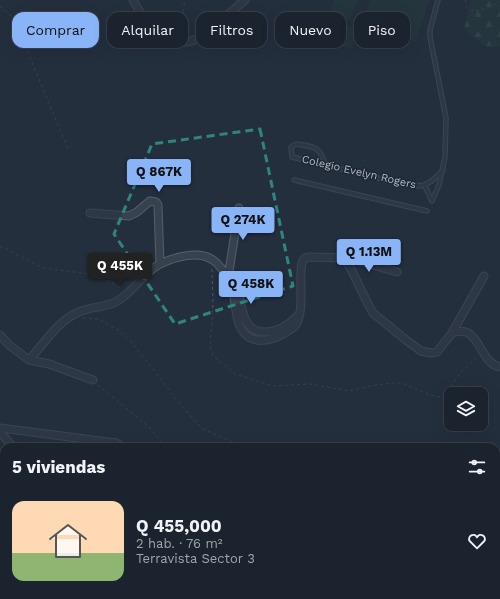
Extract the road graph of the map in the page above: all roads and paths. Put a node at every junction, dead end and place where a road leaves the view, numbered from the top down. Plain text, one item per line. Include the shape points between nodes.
1 (133, 0) edge
2 (185, 0) edge
3 (245, 0) edge
4 (438, 0) edge
5 (466, 0) edge
6 (500, 2) edge
7 (0, 6) edge
8 (141, 12) edge
9 (183, 12) edge
10 (188, 41) edge
11 (68, 149) dead end
12 (326, 166) junction
13 (443, 170) junction
14 (294, 180) dead end
15 (425, 186) junction
16 (239, 208) dead end
17 (427, 211) dead end
18 (90, 213) dead end
19 (0, 246) edge
20 (344, 258) junction
21 (211, 259) junction
22 (160, 264) junction
23 (218, 265) junction
24 (229, 272) junction
25 (397, 272) dead end
26 (484, 276) dead end
27 (128, 292) junction
28 (300, 314) junction
29 (83, 318) dead end
30 (452, 333) junction
31 (0, 335) edge
32 (482, 351) junction
33 (29, 360) junction
34 (500, 367) edge
35 (93, 380) joint
36 (0, 428) edge
37 (0, 432) edge
38 (10, 443) edge
39 (109, 443) edge
40 (162, 443) edge
41 (234, 443) edge

1 - 8 street
2 - 9 path
3 - 10 street via 195,40
4 - 13 lane via 430,37 446,118
5 - 6 path via 465,5 473,11
7 - 11 path via 14,19
12 - 12 lane, Colegio Evelyn Rogers via 292,157 290,148 293,144 312,146 320,151
12 - 15 lane, Colegio Evelyn Rogers via 402,184
13 - 15 lane, Colegio Evelyn Rogers
13 - 15 lane via 432,201
14 - 17 lane
16 - 24 street
18 - 22 street via 129,216 150,201 156,202
19 - 27 path via 43,268 97,275
20 - 25 street
20 - 28 street via 310,257 303,260
20 - 30 street via 373,312 421,351 437,352
21 - 22 street via 193,255
21 - 23 street
21 - 32 path via 213,305 210,346 213,356 235,374 273,386 309,384 350,391 402,383 430,395 439,396 447,392 460,373
22 - 27 street
23 - 24 street
23 - 28 street via 230,279 239,324 242,332 248,337 256,340 276,337 295,326
24 - 28 street via 237,286 246,321 251,329 271,332 292,322
26 - 30 street
27 - 33 street via 106,306 80,311 69,317
29 - 41 path via 98,319 120,331 203,429
30 - 32 street via 468,333
31 - 33 street
32 - 34 street via 493,365
33 - 35 street via 49,364
35 - 40 path via 149,427
36 - 39 street
37 - 38 street

